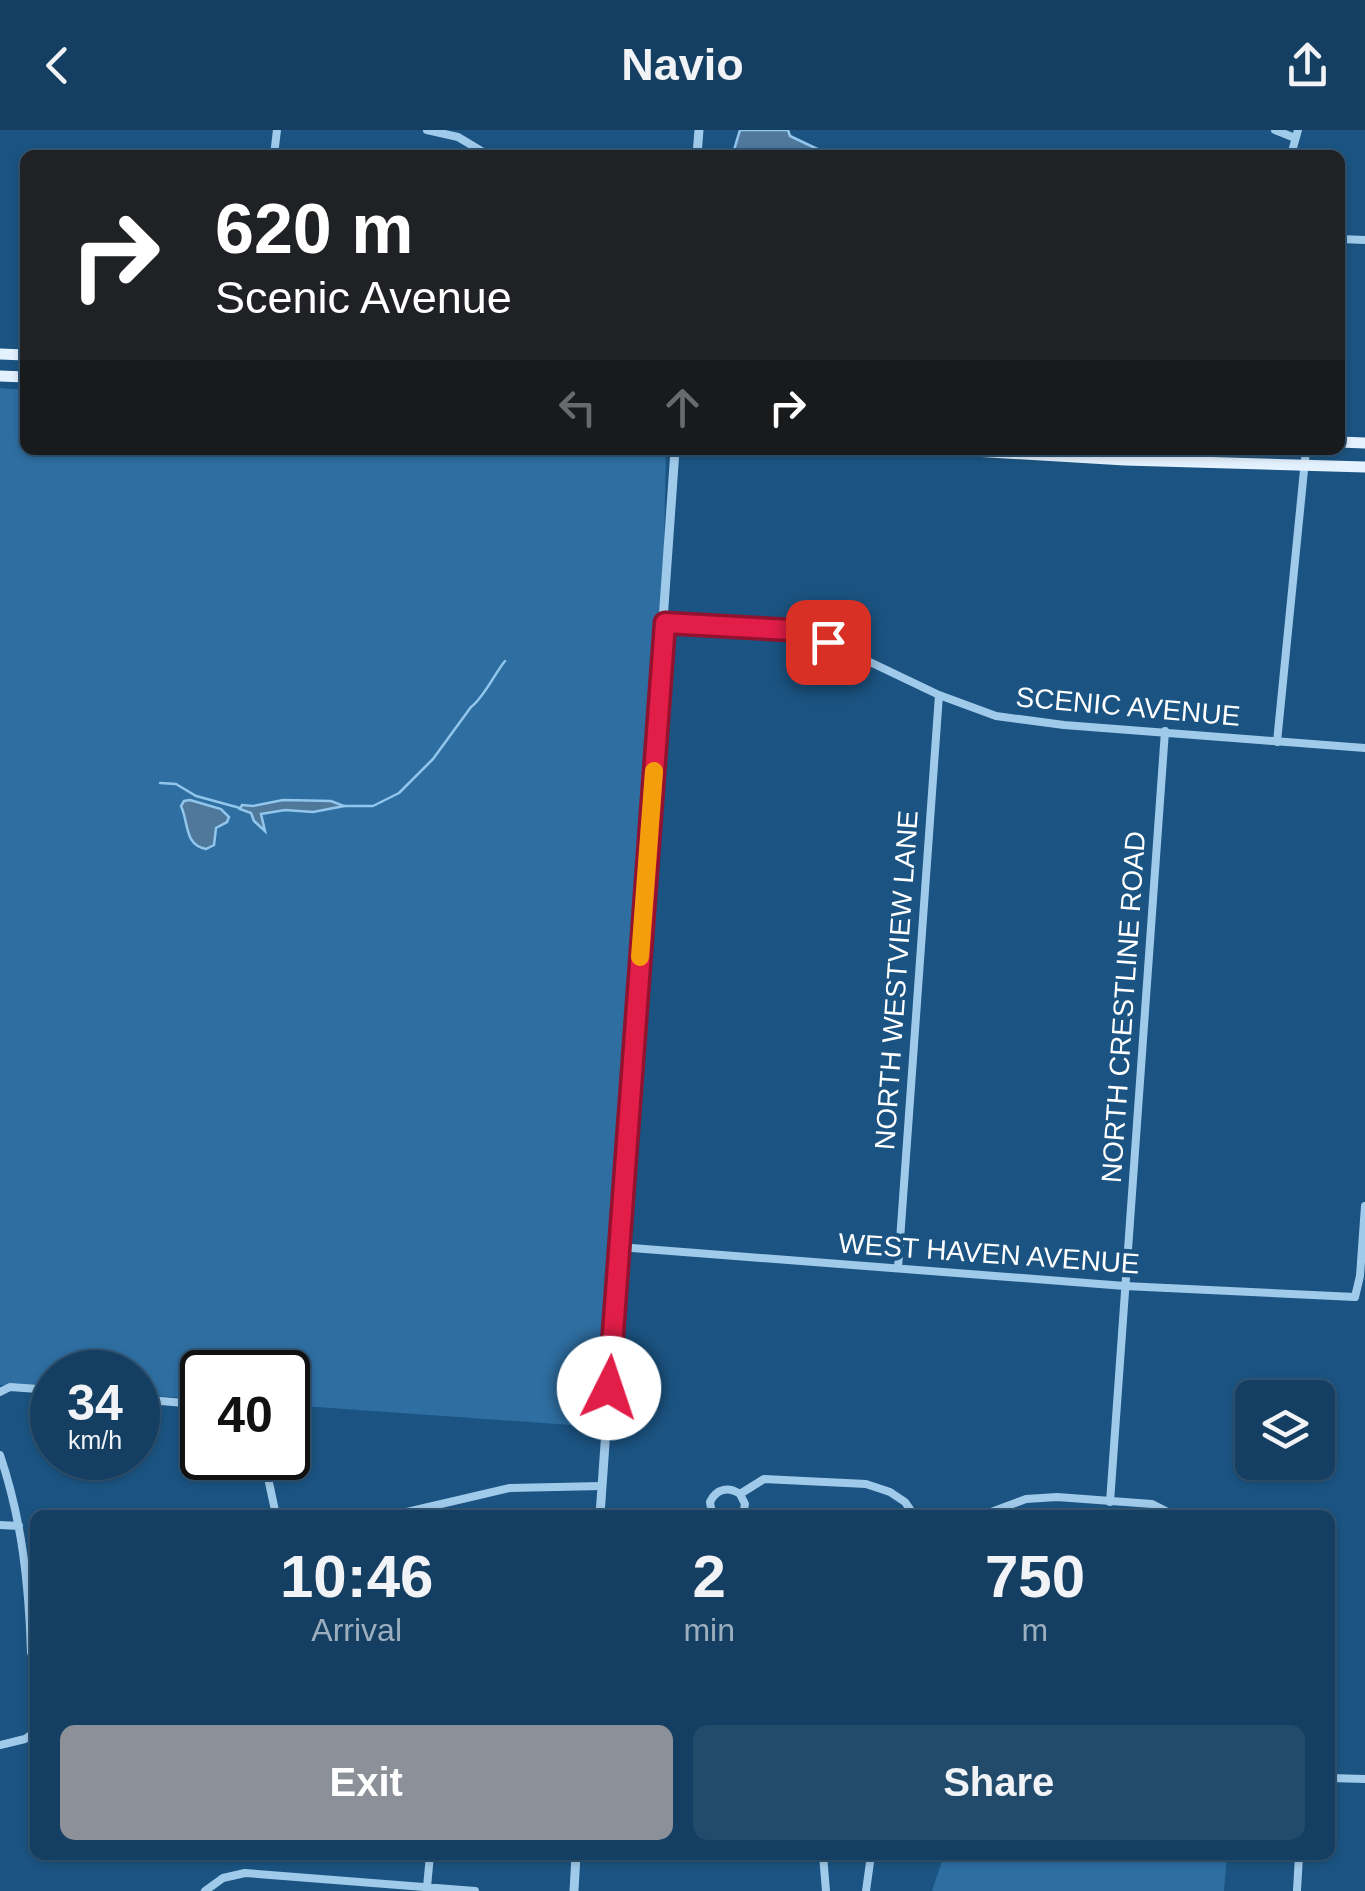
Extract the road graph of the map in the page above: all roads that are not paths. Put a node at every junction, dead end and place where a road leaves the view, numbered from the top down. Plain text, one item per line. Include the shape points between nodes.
1 (427, 130) edge
2 (1274, 130) edge
3 (1296, 134) edge
4 (480, 150) edge
5 (675, 455) edge
6 (1040, 455) edge
7 (1306, 455) edge
8 (1306, 464) junction
9 (1365, 467) edge
10 (665, 623) junction
11 (940, 695) junction
12 (1166, 731) junction
13 (1277, 742) junction
14 (1365, 748) edge
15 (1365, 1206) edge
16 (619, 1247) junction
17 (898, 1268) junction
18 (1125, 1286) junction
19 (1355, 1297) junction
20 (1365, 1306) edge
21 (30, 1388) edge
22 (0, 1392) edge
23 (0, 1454) edge
24 (268, 1480) edge
25 (602, 1486) junction
26 (740, 1494) junction
27 (1110, 1502) junction
28 (275, 1510) edge
29 (415, 1510) edge
30 (600, 1510) edge
31 (711, 1510) edge
32 (743, 1510) edge
33 (911, 1510) edge
34 (996, 1510) edge
35 (1164, 1510) edge
36 (0, 1525) edge
37 (19, 1526) junction
38 (30, 1629) edge
39 (30, 1736) edge
40 (0, 1744) edge
41 (1335, 1778) edge
42 (1365, 1779) edge
43 (430, 1860) edge
44 (576, 1860) edge
45 (824, 1860) edge
46 (871, 1860) edge
47 (1299, 1860) edge
48 (427, 1888) junction
49 (205, 1891) edge
50 (475, 1891) edge
51 (574, 1891) edge
52 (826, 1891) edge
53 (866, 1891) edge
54 (1297, 1891) edge

1 - 4 street
2 - 3 street
5 - 10 street
6 - 8 main road
7 - 8 street
8 - 9 main road
8 - 13 street
10 - 11 street, SCENIC AVENUE via 790,630
10 - 16 street
11 - 12 street, SCENIC AVENUE via 1002,717
11 - 17 street, NORTH WESTVIEW LANE
12 - 13 street, SCENIC AVENUE
12 - 18 street, NORTH CRESTLINE ROAD
13 - 14 street, SCENIC AVENUE
15 - 19 street
16 - 17 street, WEST HAVEN AVENUE
16 - 25 street
17 - 18 street, WEST HAVEN AVENUE
18 - 19 street, WEST HAVEN AVENUE
18 - 27 street, NORTH CRESTLINE ROAD
19 - 20 street
21 - 22 street
23 - 37 street
24 - 28 street
25 - 29 street via 510,1488
25 - 30 street
26 - 31 street via 717,1492
26 - 32 street
26 - 33 street via 764,1478 866,1484 890,1492
27 - 34 street via 1026,1499
27 - 35 street
36 - 37 street
37 - 38 street
39 - 40 street
41 - 42 street
43 - 48 street
44 - 51 street
45 - 52 street
46 - 53 street
47 - 54 street
48 - 49 street via 245,1873
48 - 50 street

